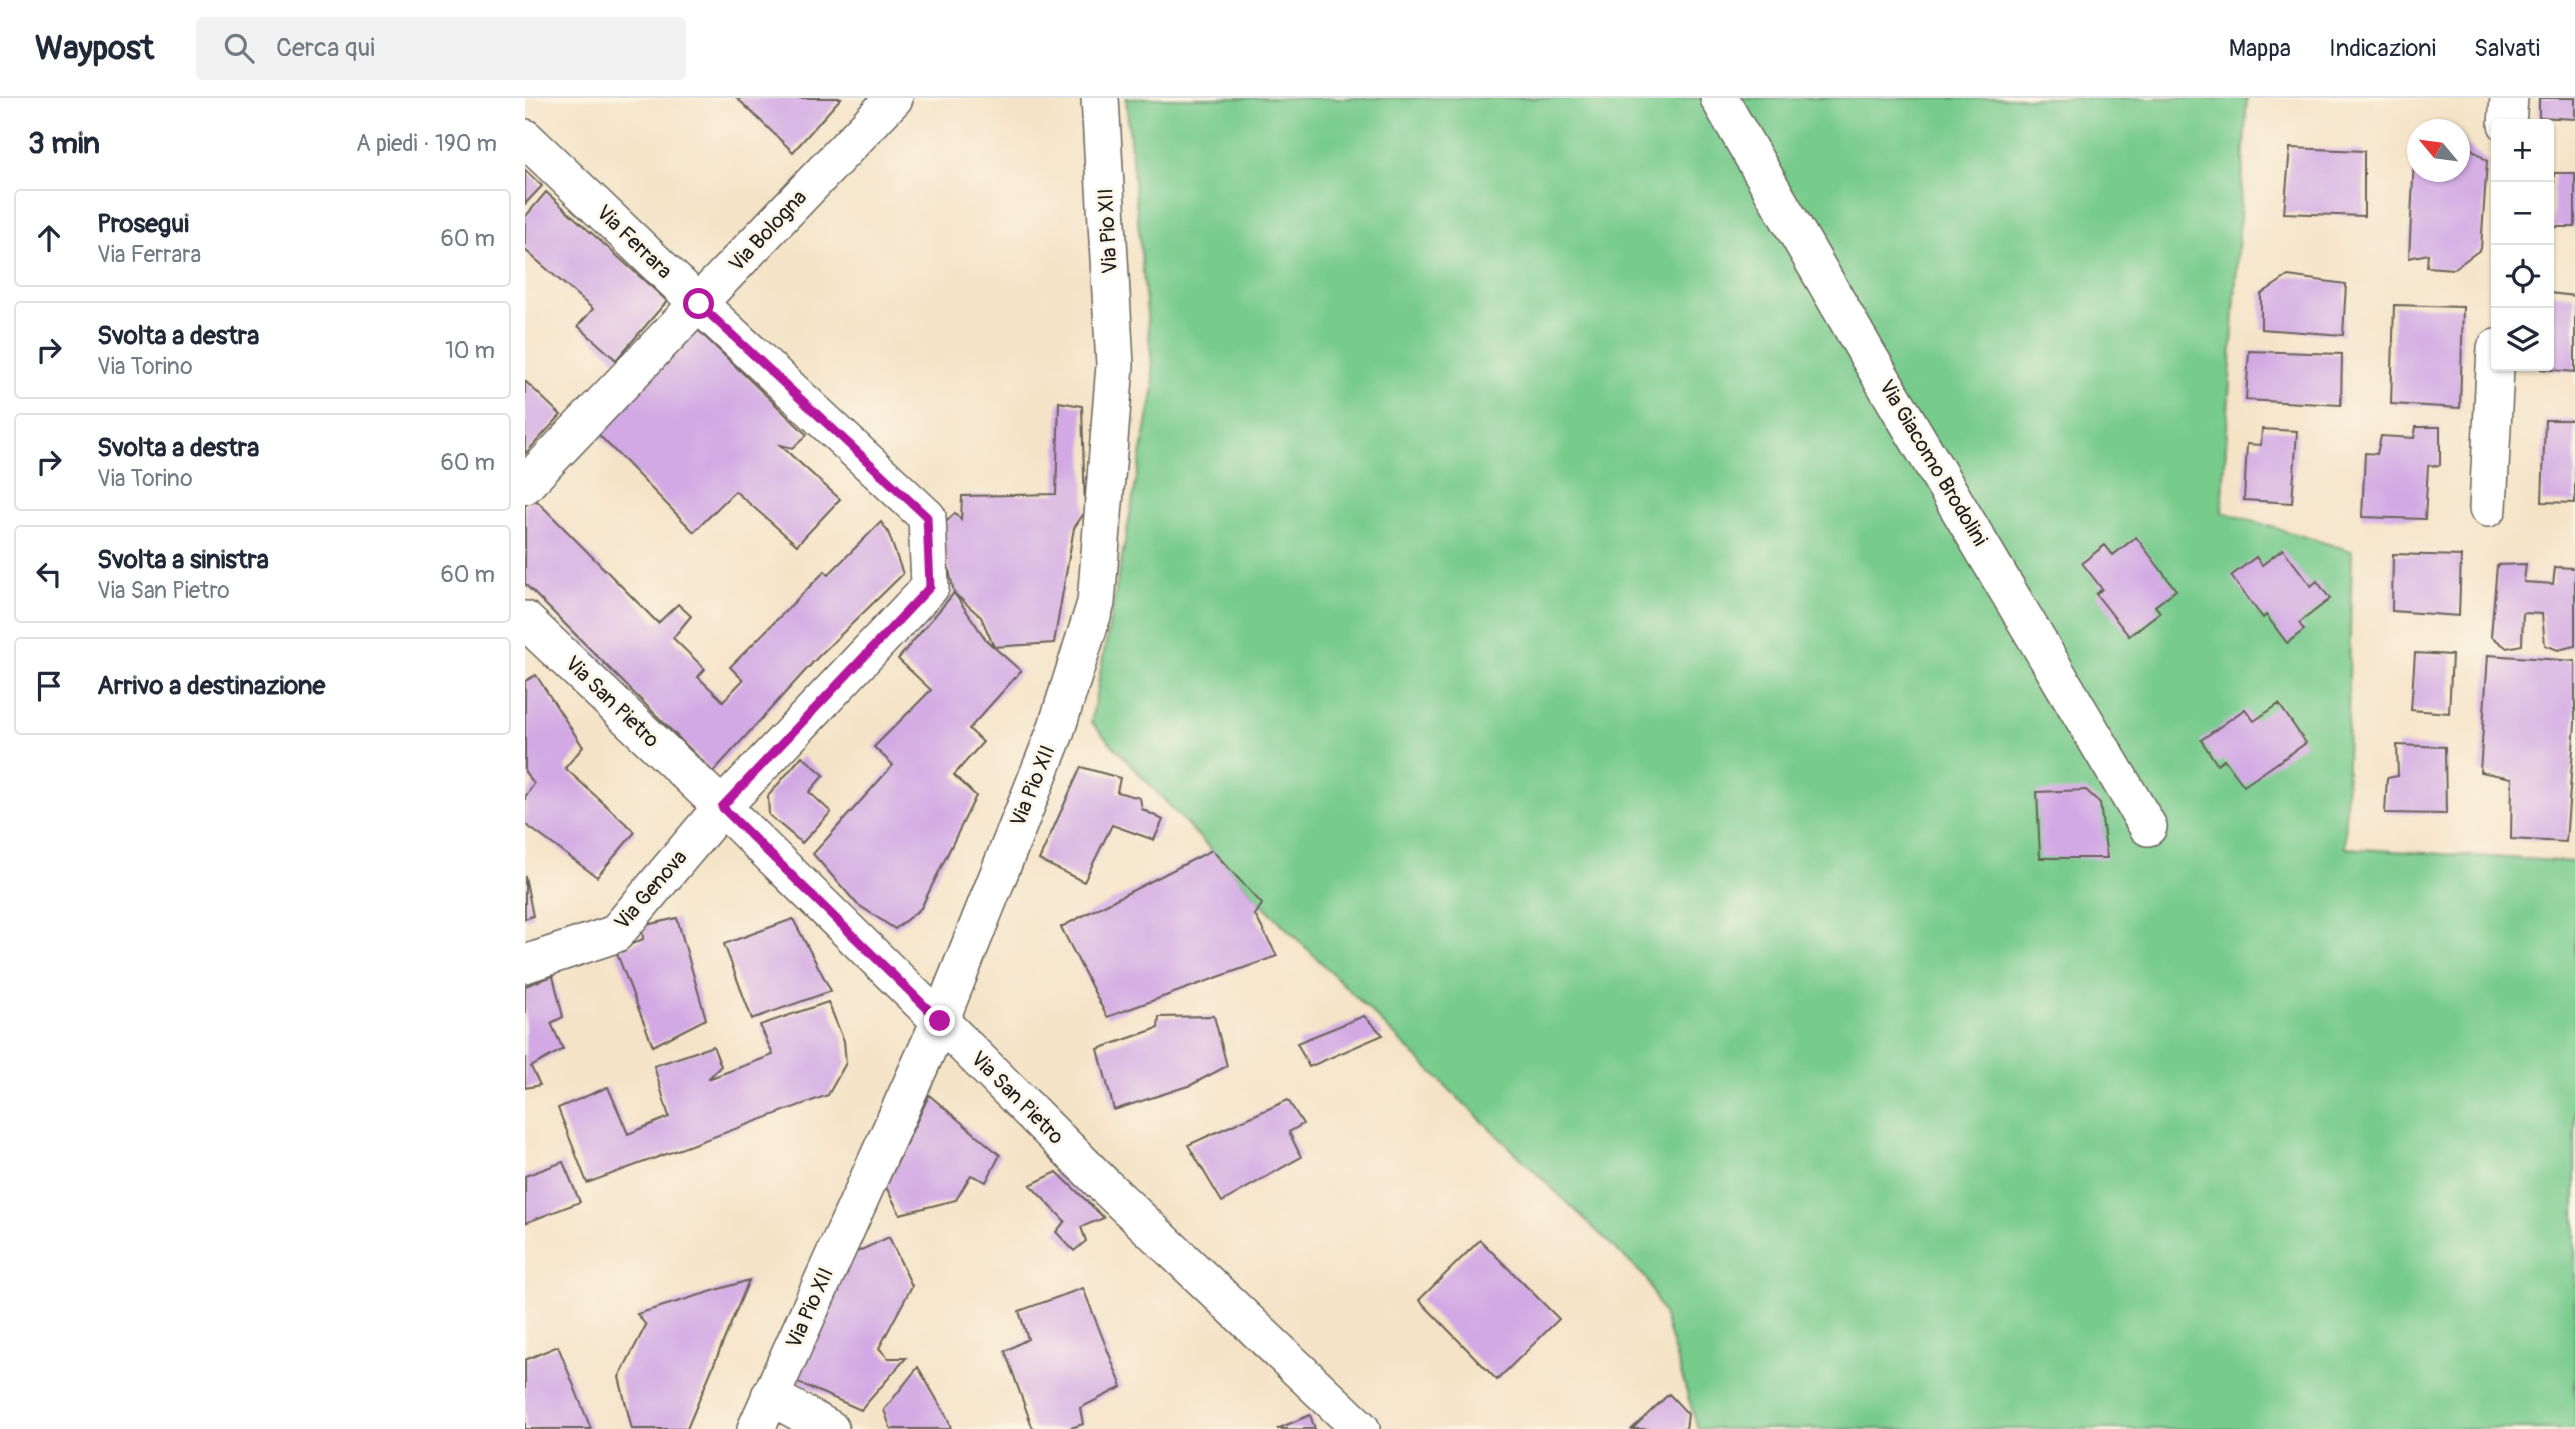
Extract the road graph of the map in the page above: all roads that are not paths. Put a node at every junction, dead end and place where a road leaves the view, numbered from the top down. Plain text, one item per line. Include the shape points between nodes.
1 (894, 98) edge
2 (1100, 98) edge
3 (1719, 98) edge
4 (2509, 98) edge
5 (2507, 119) edge
6 (525, 138) edge
7 (699, 304) junction
8 (2495, 371) edge
9 (525, 485) edge
10 (2488, 508) dead end
11 (927, 517) joint
12 (525, 620) edge
13 (541, 655) edge
14 (722, 807) junction
15 (2148, 827) dead end
16 (525, 964) edge
17 (940, 1021) junction
18 (770, 1396) junction
19 (756, 1429) edge
20 (830, 1429) edge
21 (1361, 1429) edge

1 - 7 street, Via Bologna
2 - 17 street, Via Pio XII via 1115,365 1096,603 1055,733
3 - 15 street, Via Giacomo Brodolini
4 - 5 street
6 - 7 street, Via Ferrara
7 - 9 street, Via Bologna
7 - 11 street, Via Ferrara
8 - 10 street
11 - 14 street, Via Genova via 930,587
12 - 13 street, Via San Pietro
13 - 14 street, Via San Pietro
14 - 16 street, Via Genova via 615,934
14 - 17 street, Via San Pietro
17 - 18 street, Via Pio XII
17 - 21 street, Via San Pietro via 1105,1186
18 - 19 street, Via Pio XII
18 - 20 street

